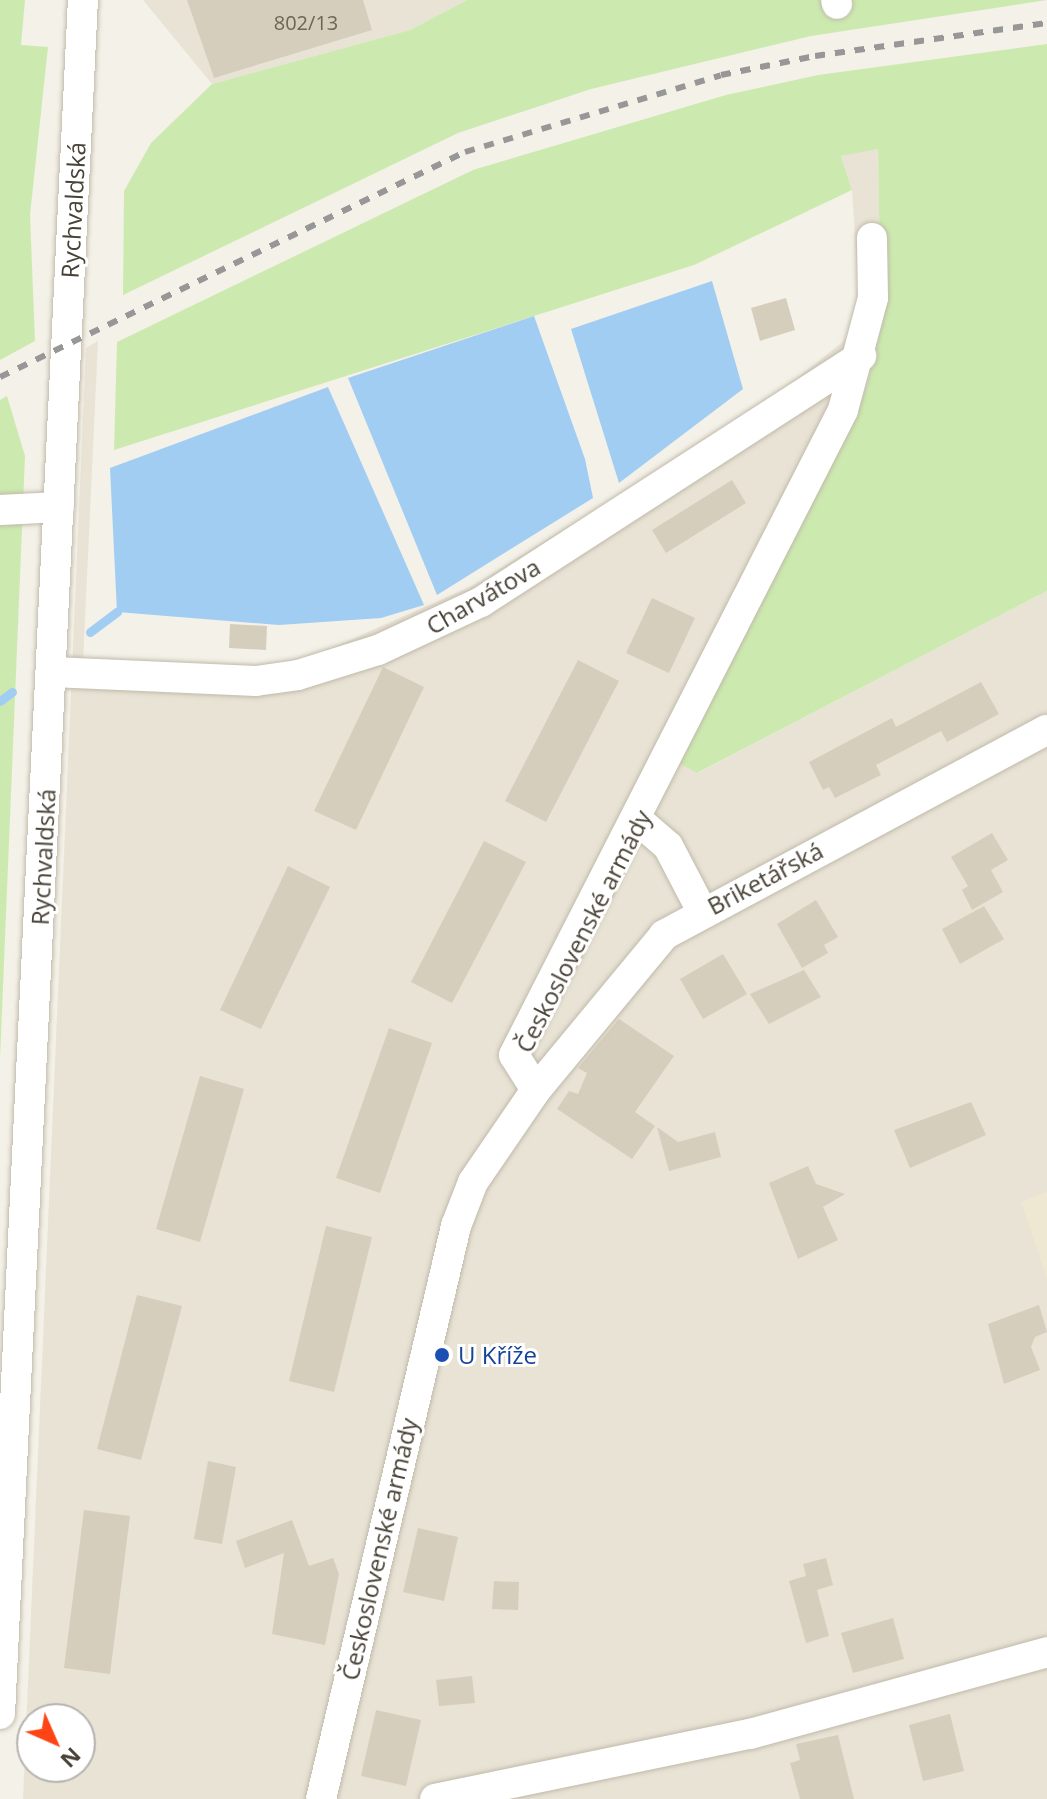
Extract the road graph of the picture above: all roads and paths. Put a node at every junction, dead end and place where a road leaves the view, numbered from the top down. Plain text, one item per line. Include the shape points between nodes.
1 (83, 0) edge
2 (872, 238) dead end
3 (861, 356) junction
4 (59, 507) junction
5 (0, 510) edge
6 (52, 672) junction
7 (1047, 730) edge
8 (639, 821) junction
9 (702, 911) junction
10 (536, 1090) junction
11 (1047, 1652) edge
12 (0, 1714) edge
13 (321, 1799) edge
14 (435, 1799) edge

1 - 4 street, Rychvaldská
2 - 3 street, Československé armády via 873,298
3 - 6 street, Charvátova via 481,602 378,650 298,675 256,681
3 - 8 street, Československé armády via 843,410
4 - 5 street
4 - 6 street, Rychvaldská
6 - 12 street, Rychvaldská
7 - 9 street, Briketářská
8 - 9 street via 668,846
8 - 10 street, Československé armády via 514,1055
9 - 10 street, Briketářská via 664,935 637,963
10 - 13 street, Československé armády via 473,1182 456,1226
11 - 14 street via 750,1734

